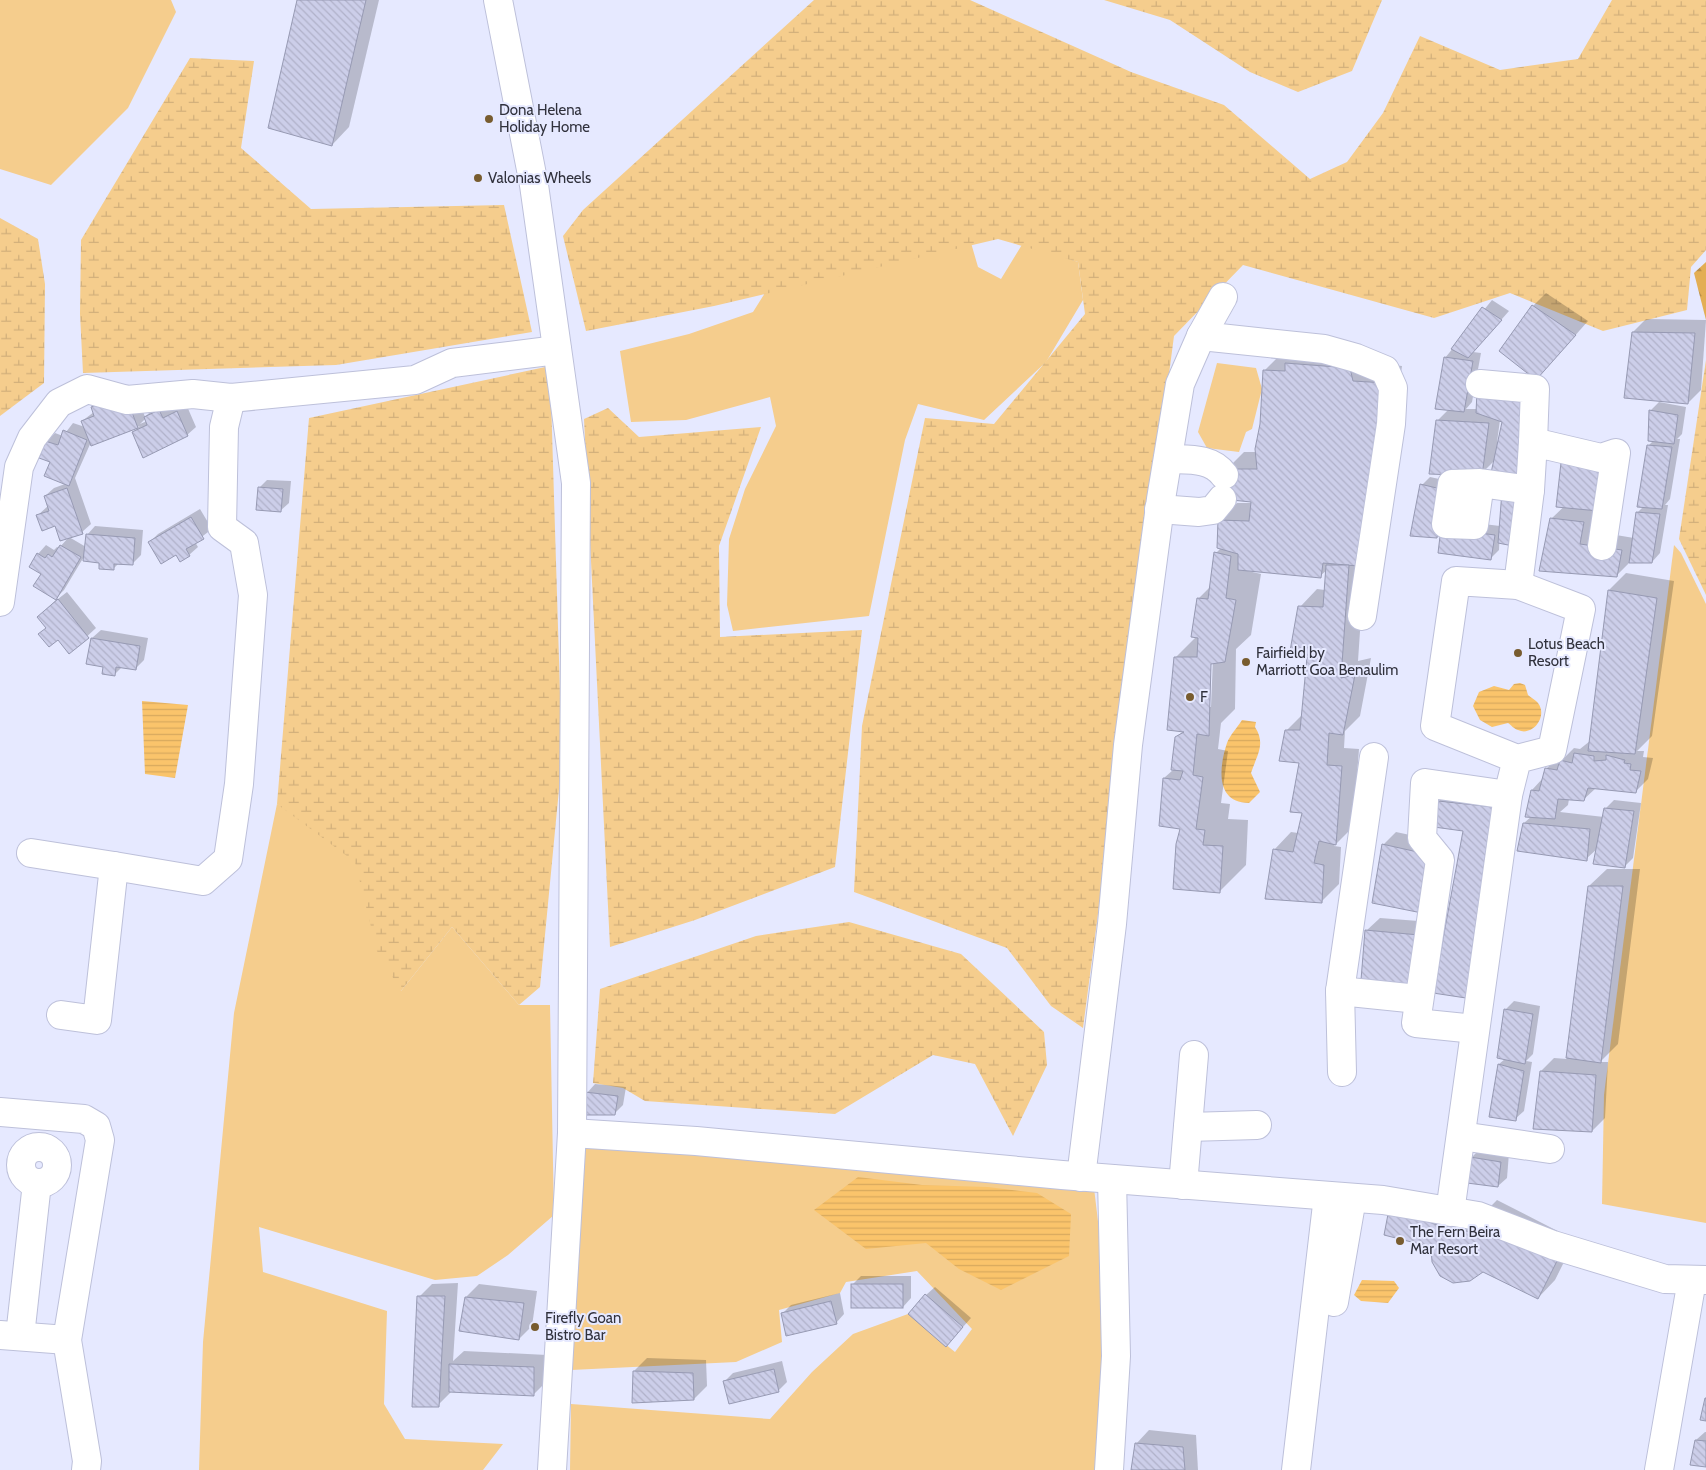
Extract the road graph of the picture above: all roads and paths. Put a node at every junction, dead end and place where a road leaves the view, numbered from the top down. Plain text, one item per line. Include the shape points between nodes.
1 (500, 2) edge
2 (1223, 297) dead end
3 (1201, 336) junction
4 (557, 350) junction
5 (1480, 384) dead end
6 (231, 398) junction
7 (1533, 442) junction
8 (1168, 459) junction
9 (1480, 483) dead end
10 (1530, 490) junction
11 (1159, 509) junction
12 (1602, 546) dead end
13 (1518, 585) junction
14 (0, 602) edge
15 (1362, 616) dead end
16 (1374, 757) dead end
17 (1517, 759) junction
18 (1508, 795) junction
19 (31, 853) dead end
20 (114, 866) junction
21 (1340, 991) junction
22 (1418, 999) junction
23 (61, 1015) dead end
24 (1475, 1029) junction
25 (1194, 1055) dead end
26 (1342, 1072) dead end
27 (0, 1112) edge
28 (36, 1115) junction
29 (1257, 1125) dead end
30 (1188, 1127) junction
31 (572, 1133) junction
32 (1461, 1136) junction
33 (1550, 1149) dead end
34 (1081, 1177) junction
35 (1112, 1179) junction
36 (1182, 1185) junction
37 (1340, 1197) junction
38 (1450, 1212) junction
39 (1699, 1280) edge
40 (10, 1336) edge
41 (67, 1340) junction
42 (90, 1467) edge
43 (552, 1470) edge
44 (1109, 1470) edge
45 (1300, 1470) edge
46 (1659, 1470) edge

1 - 4 street via 534,185
2 - 3 street
3 - 8 street via 1180,384
3 - 15 street via 1324,349 1385,370 1393,388 1391,424
4 - 6 street via 452,364 415,380
4 - 31 street via 576,483
5 - 7 street via 1535,389
6 - 14 street via 192,394 127,400 87,389 59,403 32,438 19,468
6 - 20 street via 224,427 222,527 244,543 253,595 239,784 228,859 203,881
7 - 10 street
7 - 12 street via 1612,449
8 - 11 street
8 - 11 street via 1211,463 1218,467 1223,487 1212,510
9 - 10 street
10 - 13 street
11 - 34 street via 1128,745 1110,943
13 - 17 street via 1581,609 1552,750
13 - 17 street via 1456,581 1435,726
16 - 21 street
17 - 18 street
18 - 22 street via 1425,783 1422,838 1440,860
18 - 24 street
19 - 20 street
20 - 23 street via 97,1020
21 - 22 street
21 - 26 street
22 - 24 street via 1416,1022
24 - 32 street
25 - 30 street
27 - 28 street
28 - 40 street via 36,1147 53,1153 57,1164 54,1176 44,1183 37,1183
28 - 41 street via 84,1119 96,1126 100,1140
29 - 30 street
30 - 36 street
31 - 34 street via 696,1141
31 - 43 street
32 - 33 street
32 - 38 street
34 - 35 street
35 - 36 street
35 - 44 street via 1116,1356
36 - 37 street
37 - 38 street via 1383,1200
37 - 45 street via 1339,1269
38 - 39 street via 1478,1216 1553,1245 1665,1280
39 - 46 street
40 - 41 street
41 - 42 street

